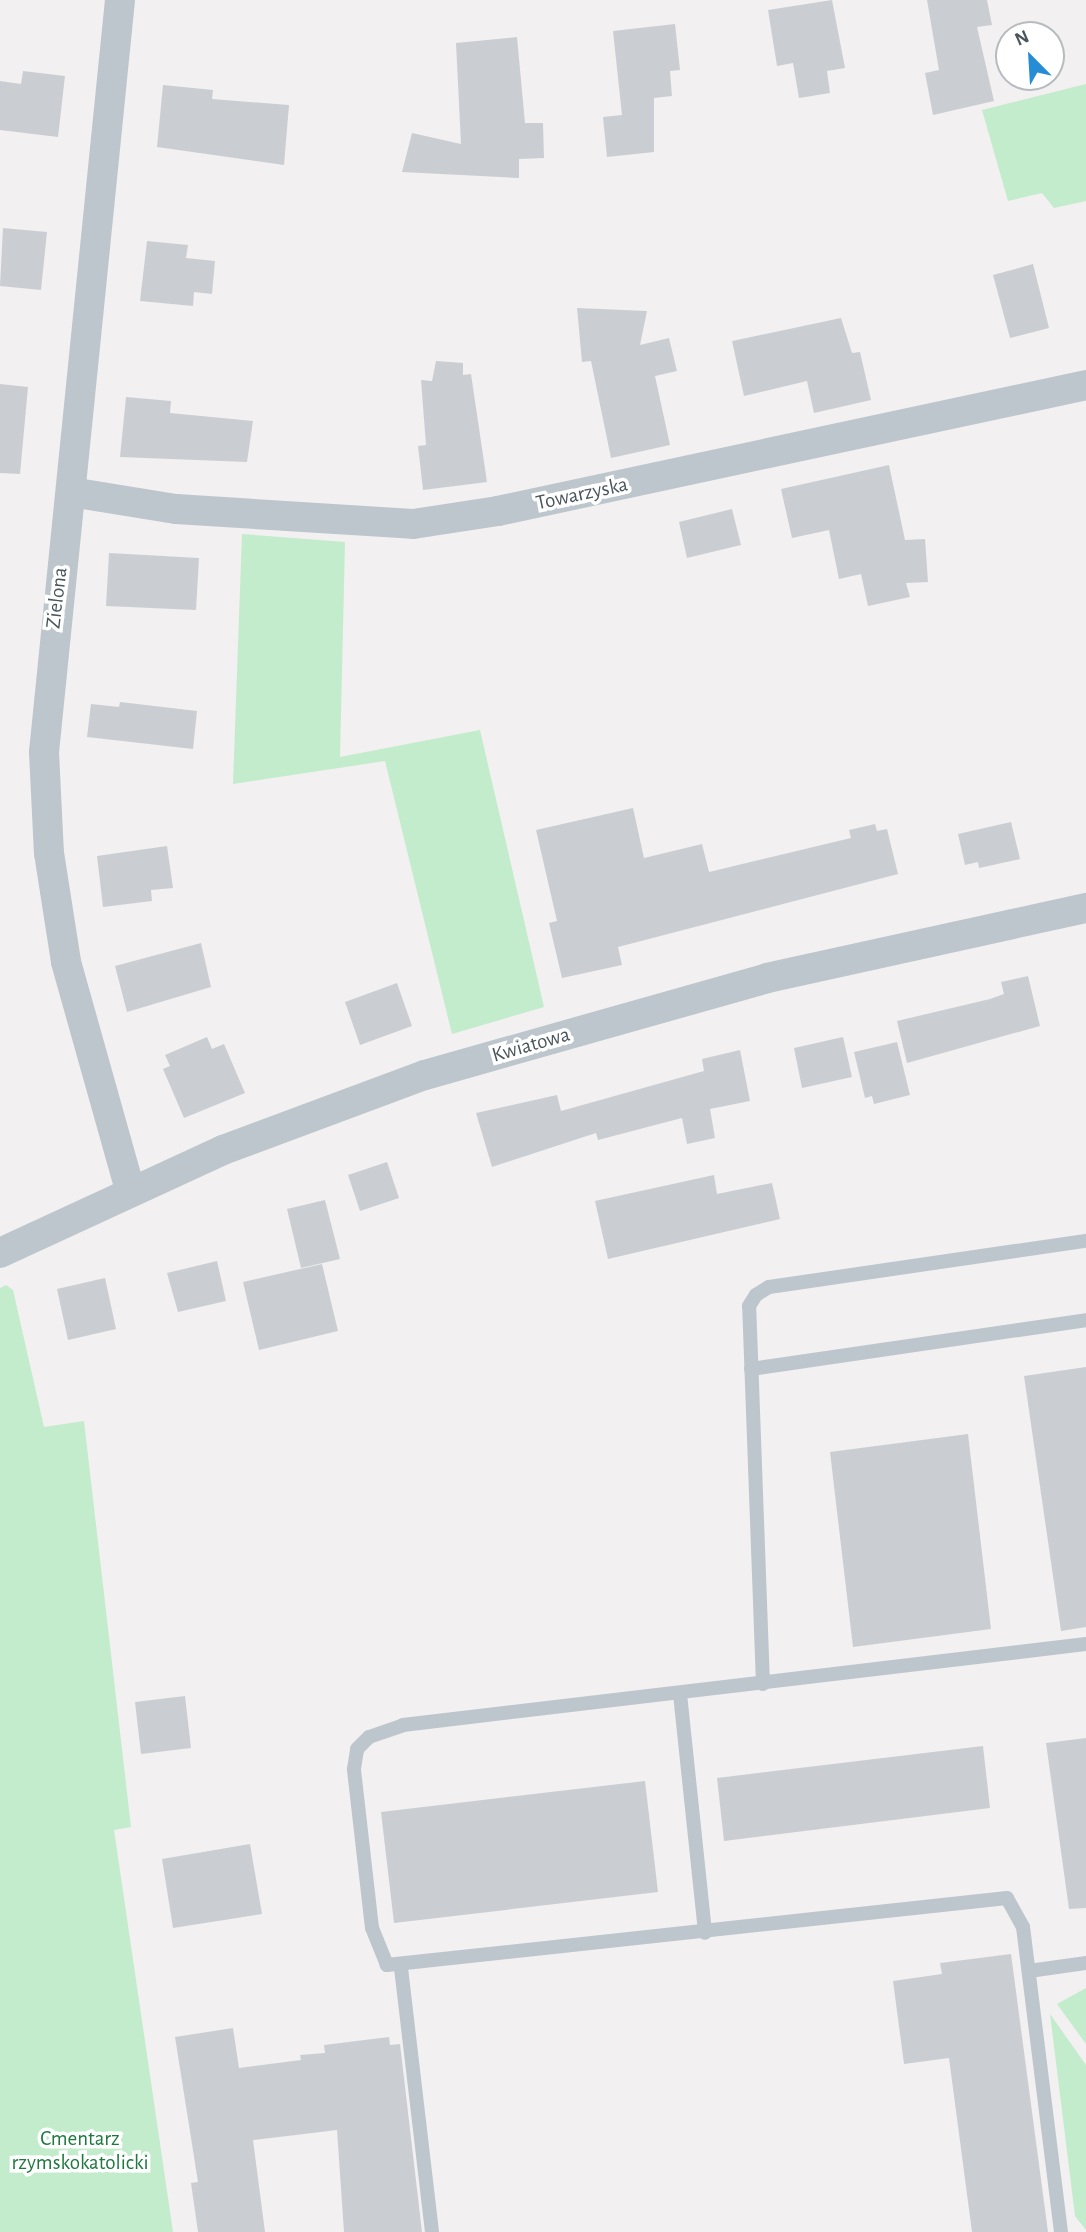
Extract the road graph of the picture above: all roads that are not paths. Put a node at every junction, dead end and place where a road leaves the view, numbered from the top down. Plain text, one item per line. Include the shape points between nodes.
1 (120, 0) edge
2 (1086, 385) edge
3 (71, 492) junction
4 (1086, 908) edge
5 (130, 1189) junction
6 (1086, 1241) edge
7 (0, 1252) edge
8 (1086, 1320) edge
9 (751, 1369) junction
10 (1086, 1644) edge
11 (763, 1684) junction
12 (680, 1695) junction
13 (705, 1933) junction
14 (1086, 1963) edge
15 (401, 1968) junction
16 (1030, 1971) junction
17 (432, 2232) edge
18 (1061, 2232) edge

1 - 3 street, Zielona
2 - 3 street, Towarzyska via 498,512 413,524 176,509
3 - 5 street, Zielona via 54,613 44,752 49,853 66,962
4 - 5 street, Kwiatowa via 767,978 425,1075
5 - 7 street, Kwiatowa
6 - 9 lane via 769,1287 749,1306
8 - 9 lane
9 - 11 lane
10 - 11 lane
11 - 12 lane
12 - 13 lane
12 - 15 lane via 403,1725 369,1737 357,1749 354,1769 372,1928 387,1965
13 - 15 lane
13 - 16 lane via 1007,1898 1020,1912
14 - 16 lane
15 - 17 lane
16 - 18 lane

